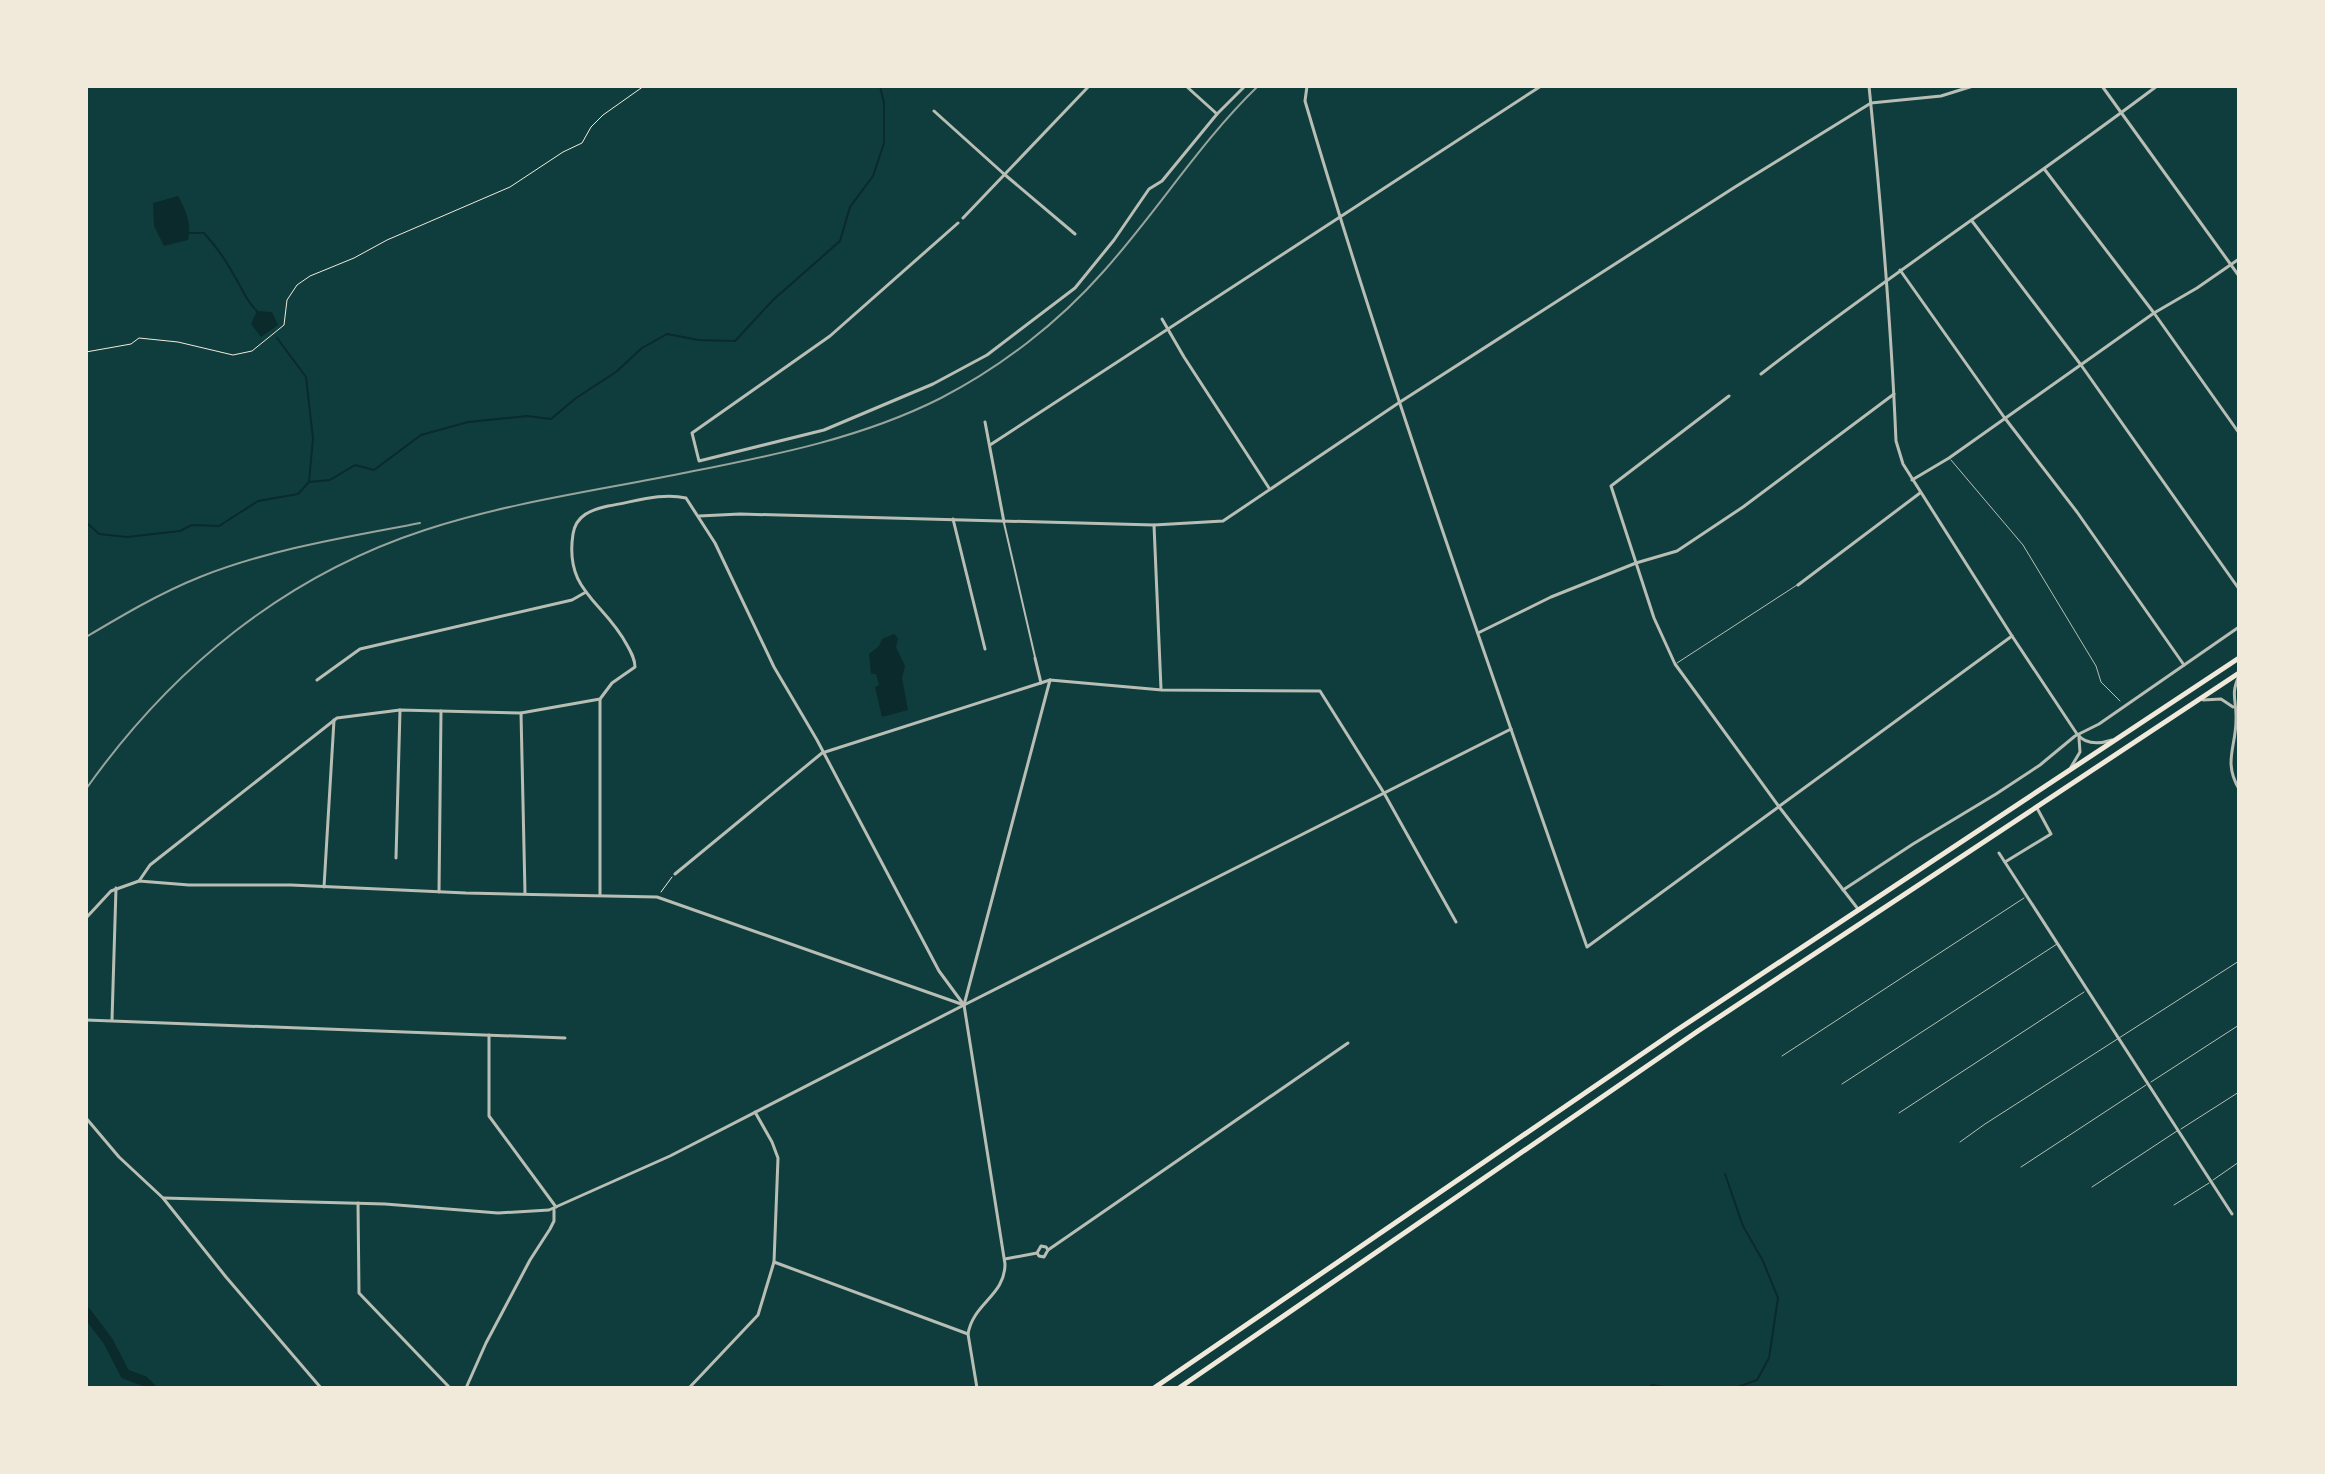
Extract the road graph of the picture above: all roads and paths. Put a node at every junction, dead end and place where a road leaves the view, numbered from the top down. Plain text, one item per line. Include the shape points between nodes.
1 (644, 86) edge
2 (1089, 86) edge
3 (1186, 86) edge
4 (1245, 86) edge
5 (1307, 86) edge
6 (1541, 86) edge
7 (1869, 86) edge
8 (1973, 86) edge
9 (2102, 86) edge
10 (2157, 86) edge
11 (1871, 103) junction
12 (934, 111) dead end
13 (2121, 113) junction
14 (1217, 114) junction
15 (2045, 170) junction
16 (1004, 174) junction
17 (1339, 217) junction
18 (963, 218) dead end
19 (1972, 221) junction
20 (958, 223) dead end
21 (1075, 234) dead end
22 (2239, 259) edge
23 (2231, 264) junction
24 (1900, 270) junction
25 (2239, 276) edge
26 (1885, 280) junction
27 (2154, 313) junction
28 (1162, 319) dead end
29 (1169, 331) junction
30 (86, 352) edge
31 (2081, 365) junction
32 (1761, 374) dead end
33 (1894, 394) junction
34 (1729, 396) dead end
35 (1400, 402) junction
36 (2004, 417) junction
37 (985, 422) dead end
38 (2239, 433) edge
39 (990, 445) junction
40 (1949, 458) junction
41 (1912, 480) junction
42 (1270, 490) junction
43 (1920, 493) junction
44 (699, 516) junction
45 (953, 519) junction
46 (1004, 522) junction
47 (1154, 525) junction
48 (1636, 563) junction
49 (1798, 585) joint
50 (2239, 589) edge
51 (586, 592) junction
52 (2239, 627) edge
53 (1478, 633) junction
54 (2012, 636) junction
55 (985, 649) dead end
56 (1035, 658) joint
57 (2239, 658) edge
58 (1675, 664) junction
59 (2184, 665) junction
60 (2239, 674) edge
61 (317, 680) dead end
62 (1050, 680) junction
63 (1041, 683) junction
64 (1162, 690) junction
65 (600, 699) junction
66 (2120, 701) dead end
67 (2195, 702) junction
68 (2235, 709) junction
69 (400, 710) junction
70 (441, 711) junction
71 (521, 713) junction
72 (334, 720) junction
73 (2238, 721) edge
74 (1511, 729) junction
75 (2077, 734) junction
76 (2115, 739) junction
77 (822, 753) junction
78 (2061, 776) junction
79 (2239, 789) edge
80 (1384, 793) junction
81 (1780, 808) junction
82 (2037, 808) junction
83 (1999, 853) dead end
84 (396, 858) dead end
85 (2005, 862) junction
86 (675, 874) joint
87 (139, 881) junction
88 (324, 887) junction
89 (116, 888) junction
90 (1843, 890) junction
91 (439, 892) junction
92 (525, 894) junction
93 (600, 896) junction
94 (2027, 896) junction
95 (657, 897) junction
96 (1858, 909) junction
97 (86, 918) edge
98 (1456, 922) dead end
99 (2057, 944) junction
100 (2239, 961) edge
101 (2087, 989) junction
102 (964, 1005) junction
103 (86, 1020) edge
104 (112, 1021) junction
105 (2239, 1025) edge
106 (489, 1035) junction
107 (565, 1038) dead end
108 (2119, 1039) junction
109 (1348, 1043) dead end
110 (1782, 1056) dead end
111 (1842, 1084) dead end
112 (2147, 1085) junction
113 (2239, 1092) edge
114 (755, 1112) junction
115 (1899, 1113) dead end
116 (86, 1118) edge
117 (2178, 1131) junction
118 (1960, 1142) dead end
119 (2239, 1162) edge
120 (2021, 1167) dead end
121 (2211, 1182) junction
122 (2092, 1187) dead end
123 (163, 1198) junction
124 (358, 1203) junction
125 (2174, 1205) dead end
126 (555, 1208) junction
127 (2232, 1214) dead end
128 (1048, 1250) junction
129 (1037, 1253) junction
130 (1004, 1259) junction
131 (774, 1262) junction
132 (968, 1334) junction
133 (321, 1388) edge
134 (450, 1388) edge
135 (466, 1388) edge
136 (689, 1388) edge
137 (977, 1388) edge
138 (1154, 1388) edge
139 (1179, 1388) edge

1 - 30 path via 603,115 582,143 510,187 310,276 287,300 284,325 252,351 233,355 139,338
2 - 16 street
3 - 14 street
4 - 14 street
5 - 17 street via 1305,101
6 - 17 street
7 - 11 street
8 - 11 street via 1941,96
9 - 13 street
10 - 13 street
11 - 26 street
11 - 35 street
12 - 16 street
13 - 15 street
13 - 23 street
14 - 20 street via 1168,175 1143,196 1075,288 987,355 824,430 699,461 692,433 830,336
15 - 19 street
15 - 27 street
16 - 18 street
16 - 21 street
17 - 29 street
17 - 35 street
19 - 24 street
19 - 31 street
22 - 23 street
23 - 25 street
23 - 27 street
24 - 26 street
24 - 36 street
26 - 32 street
26 - 33 street
27 - 31 street
27 - 38 street
28 - 29 street
29 - 39 street
29 - 42 street
31 - 36 street
31 - 50 street
33 - 41 street via 1896,441
33 - 48 street via 1677,551
34 - 48 street via 1611,486
35 - 42 street
35 - 53 street
36 - 40 street
36 - 59 street
37 - 39 street
39 - 46 street
40 - 41 street
40 - 66 lane via 2023,545 2101,682
41 - 43 street
42 - 47 street via 1223,521
43 - 49 street
43 - 54 street
44 - 45 street
44 - 51 street via 686,498 672,494 593,509 581,517 570,552
44 - 77 street
45 - 46 street
45 - 55 street
46 - 47 street
46 - 56 street
47 - 64 street
48 - 53 street
48 - 58 street
49 - 58 lane
51 - 61 street via 572,600 360,649
51 - 65 street via 620,632 635,660 635,667
52 - 59 street
53 - 74 street
54 - 75 street
54 - 81 street
56 - 63 street
57 - 76 highway
58 - 81 street
59 - 75 street
60 - 67 highway
60 - 68 street
62 - 63 street
62 - 64 street
62 - 102 street
63 - 77 street
64 - 80 street via 1320,691
65 - 71 street
65 - 93 street
67 - 68 street via 2221,699
67 - 82 highway
68 - 73 street
69 - 70 street
69 - 72 street
69 - 84 street
70 - 71 street
70 - 91 street
71 - 92 street
72 - 87 street via 150,865
72 - 88 street
73 - 79 street via 2230,765
74 - 80 street
74 - 81 street via 1587,947
75 - 76 street via 2094,743
75 - 78 street via 2079,755
75 - 90 street via 2040,765
76 - 78 highway
77 - 86 street
77 - 102 street via 939,971
78 - 96 highway
80 - 98 street
80 - 102 street
81 - 90 street
82 - 85 street via 2051,834
82 - 139 highway via 1698,1031
83 - 85 street
85 - 94 street
86 - 95 path
87 - 88 street
87 - 89 street
88 - 91 street
89 - 97 street
89 - 104 street
90 - 96 street
91 - 92 street
92 - 93 street
93 - 95 street
94 - 99 street
94 - 110 lane
95 - 102 street
96 - 138 highway
99 - 101 street
99 - 111 lane
100 - 108 lane
101 - 108 street
101 - 115 lane
102 - 114 street
102 - 130 street
103 - 104 street
104 - 106 street
105 - 112 lane
106 - 107 street
106 - 126 street via 489,1116
108 - 112 street
108 - 118 lane
109 - 128 street
112 - 117 street
112 - 120 lane
113 - 117 lane
114 - 126 street
114 - 131 street via 778,1158
116 - 123 street
117 - 121 street
117 - 122 lane
119 - 121 lane
121 - 125 lane
121 - 127 street
123 - 124 street
123 - 133 street
124 - 126 street via 498,1213
124 - 134 street via 359,1293
126 - 135 street via 554,1221
128 - 129 street via 1042,1246
128 - 129 street via 1044,1257
129 - 130 street
130 - 132 street via 1001,1285 973,1315
131 - 132 street
131 - 136 street via 758,1315
132 - 137 street

